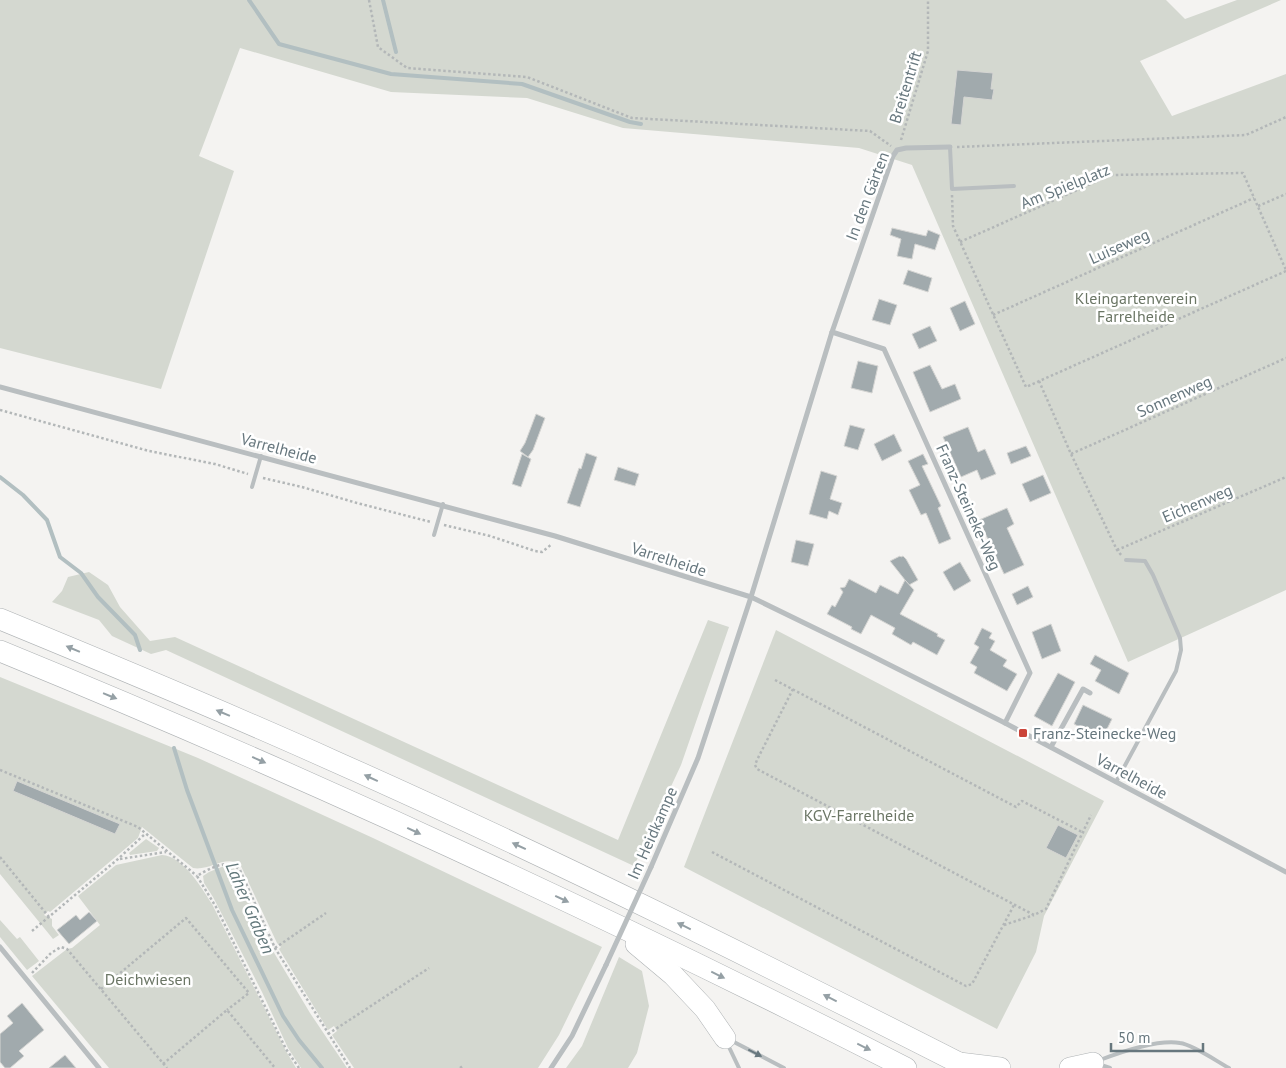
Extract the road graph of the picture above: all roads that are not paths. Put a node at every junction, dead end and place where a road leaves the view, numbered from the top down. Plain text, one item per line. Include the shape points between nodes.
1 (950, 147) joint
2 (1014, 186) dead end
3 (832, 332) junction
4 (0, 387) edge
5 (261, 456) junction
6 (252, 487) dead end
7 (443, 504) junction
8 (434, 536) dead end
9 (1126, 560) dead end
10 (751, 597) junction
11 (0, 618) edge
12 (0, 651) edge
13 (1090, 693) dead end
14 (1005, 723) junction
15 (1051, 747) junction
16 (1116, 782) junction
17 (1286, 872) edge
18 (612, 922) junction
19 (0, 947) edge
20 (725, 1038) junction
21 (964, 1065) edge
22 (1102, 1066) edge
23 (99, 1068) edge
24 (550, 1068) edge
25 (739, 1068) edge
26 (784, 1068) edge
27 (906, 1068) edge
28 (1000, 1068) edge
29 (1070, 1068) edge
30 (1229, 1068) edge

1 - 2 lane via 952,189
1 - 3 street, In den Gärten via 906,148 893,156
3 - 10 street, In den Gärten
3 - 14 street, Franz-Steineke-Weg via 884,350 1030,673
4 - 5 street, Varrelheide
5 - 6 lane
5 - 7 street, Varrelheide
7 - 8 lane
7 - 10 street, Varrelheide
9 - 16 lane via 1144,561 1180,638 1181,650 1176,671
10 - 14 street, Varrelheide
10 - 24 street, Im Heidkampe, bridge via 698,758 606,965 572,1036
21 -> 11 highway via 778,971 382,783
12 -> 18 highway via 278,768
13 - 15 street via 1083,689
14 - 15 street, Varrelheide
15 - 16 street, Varrelheide
16 - 17 street, Varrelheide
18 - 20 highway via 673,975 706,1009
18 -> 27 highway
19 - 23 street
20 - 25 lane
20 -> 26 lane
21 - 28 highway
22 - 29 highway
22 - 30 lane via 1136,1049 1181,1043

